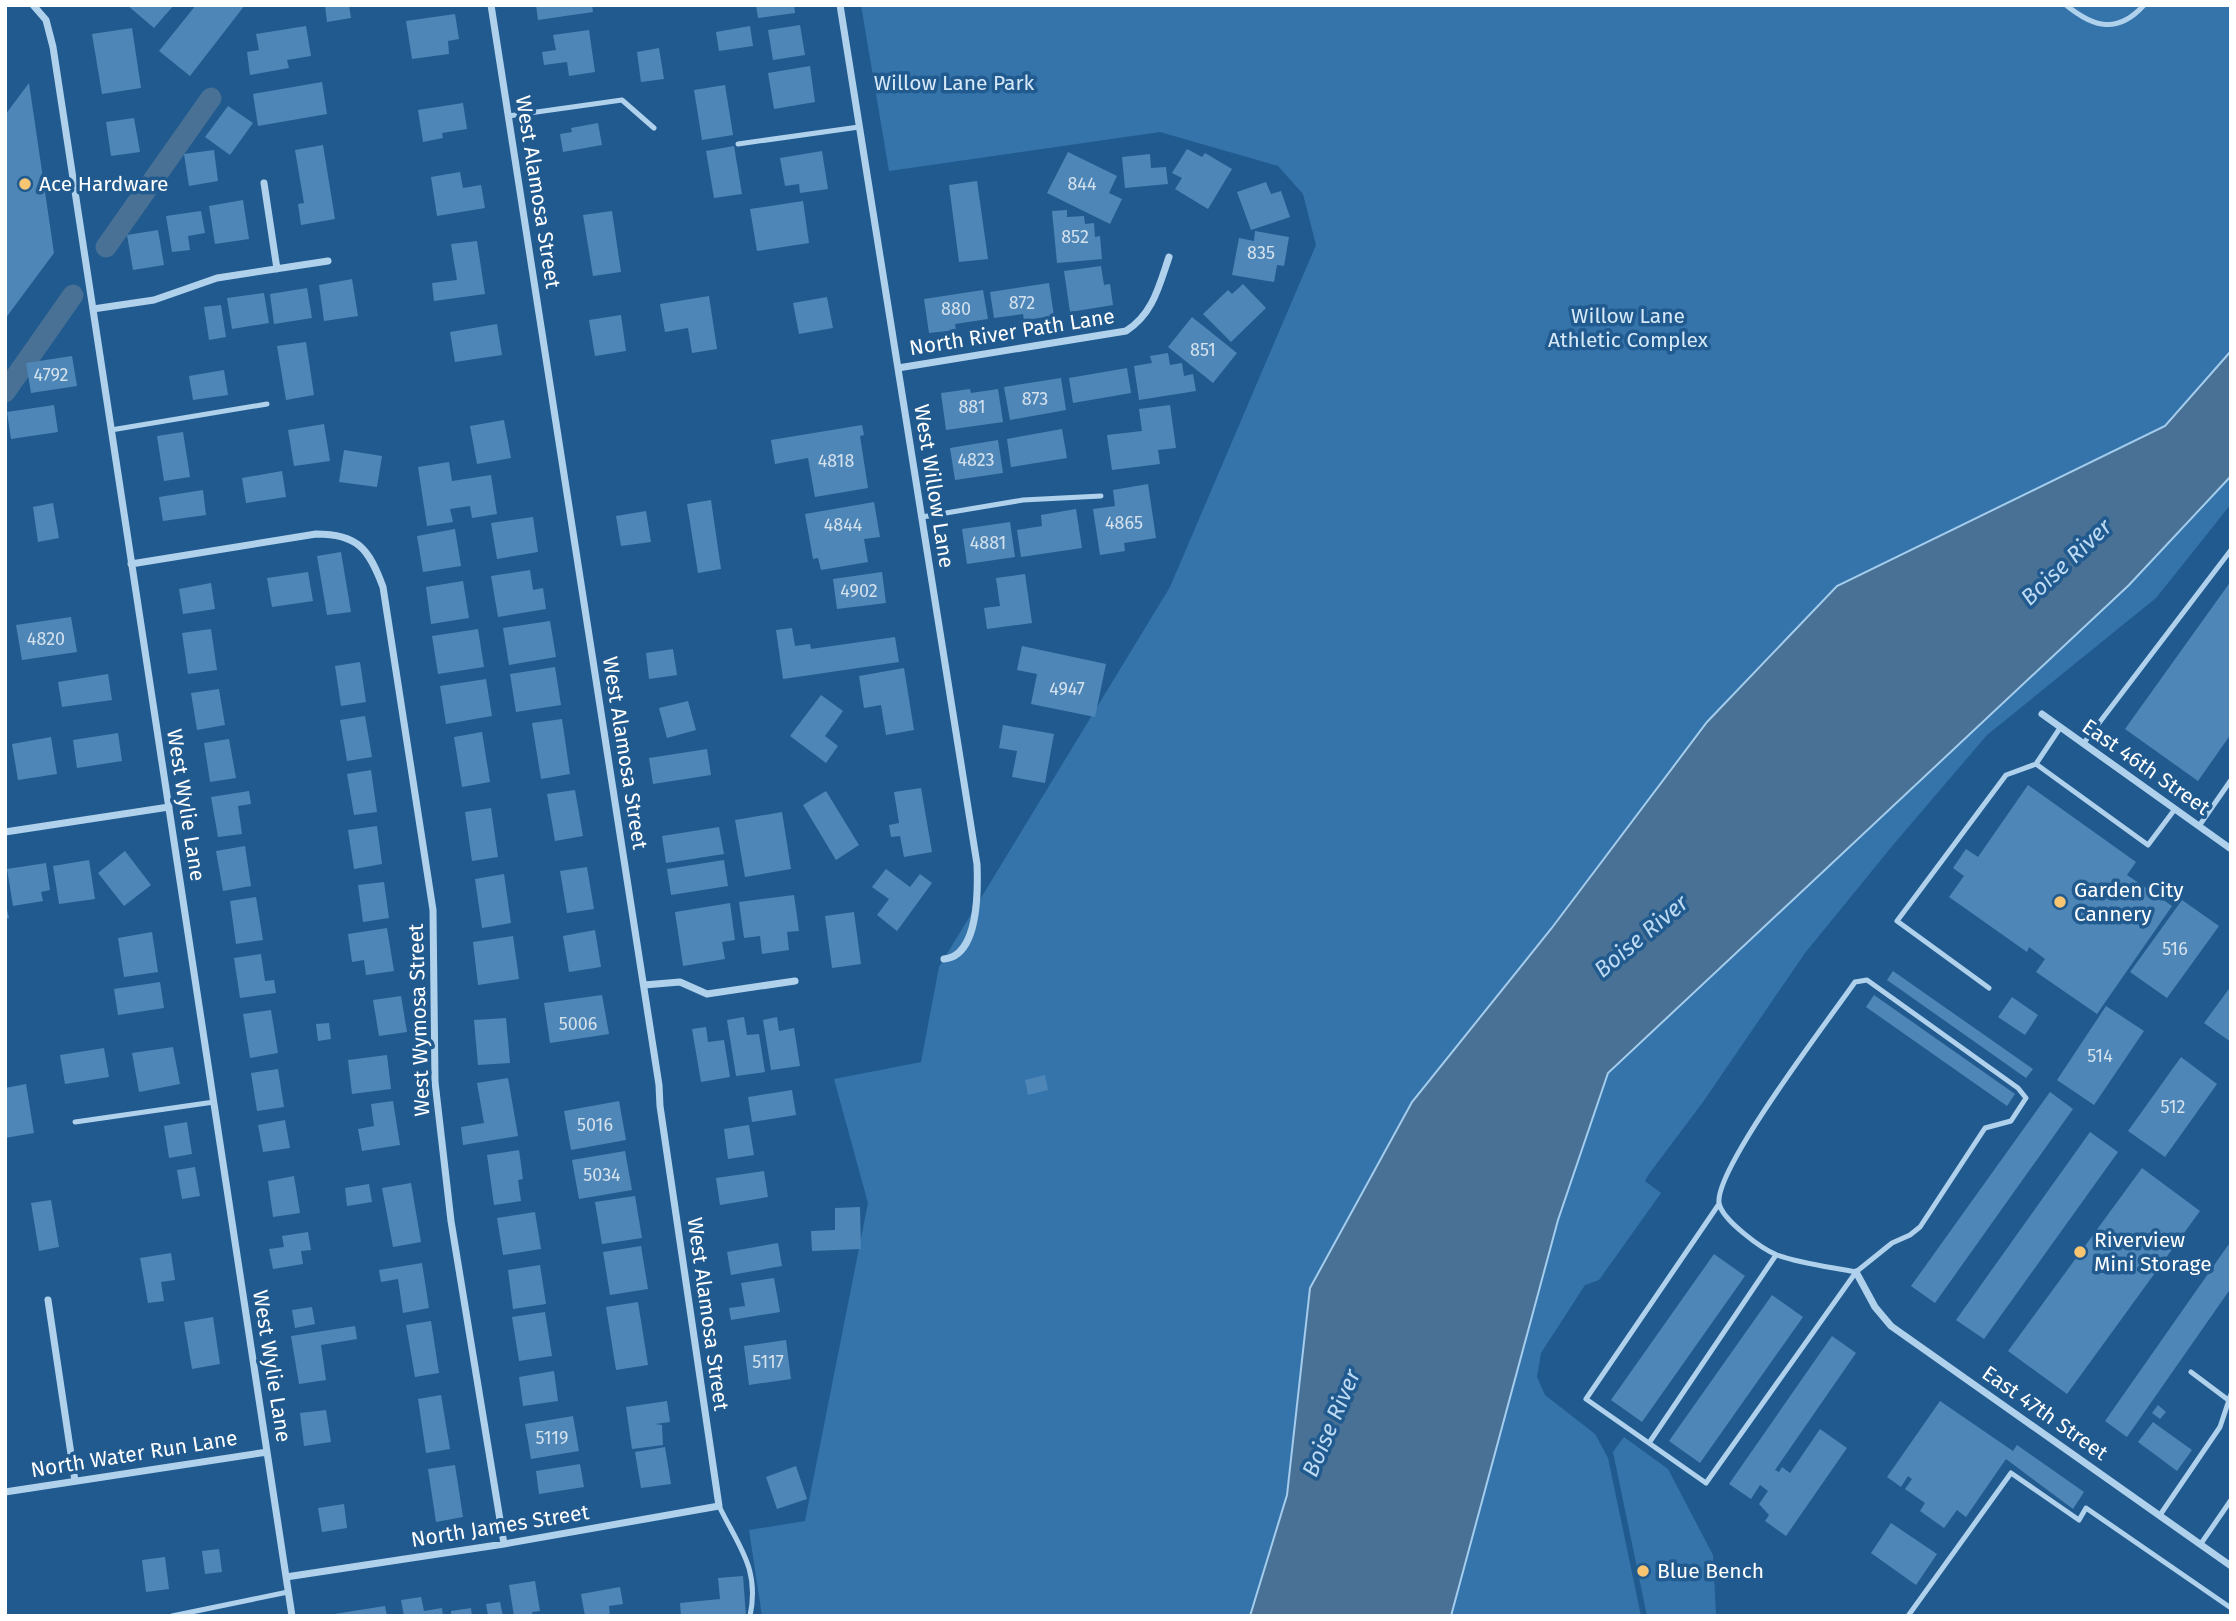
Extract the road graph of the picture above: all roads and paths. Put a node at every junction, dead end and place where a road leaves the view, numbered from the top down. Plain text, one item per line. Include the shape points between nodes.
1 (33, 5) edge
2 (491, 5) edge
3 (840, 5) edge
4 (2067, 5) edge
5 (2144, 5) edge
6 (508, 116) junction
7 (859, 127) junction
8 (654, 128) dead end
9 (738, 145) dead end
10 (264, 183) dead end
11 (1169, 257) dead end
12 (328, 261) dead end
13 (277, 269) junction
14 (93, 309) junction
15 (898, 368) junction
16 (267, 404) dead end
17 (111, 430) junction
18 (1101, 496) dead end
19 (922, 517) junction
20 (2231, 550) edge
21 (131, 564) junction
22 (2042, 714) dead end
23 (2060, 728) junction
24 (2083, 744) junction
25 (2036, 764) junction
26 (2231, 780) edge
27 (169, 807) junction
28 (2175, 809) junction
29 (2199, 826) junction
30 (5, 832) edge
31 (2231, 849) edge
32 (944, 958) dead end
33 (794, 981) dead end
34 (644, 985) junction
35 (1989, 988) dead end
36 (214, 1102) junction
37 (75, 1122) dead end
38 (1719, 1204) junction
39 (1776, 1255) junction
40 (1856, 1272) junction
41 (48, 1300) dead end
42 (2191, 1372) dead end
43 (2229, 1396) edge
44 (1649, 1443) junction
45 (267, 1451) junction
46 (75, 1481) junction
47 (5, 1492) edge
48 (2231, 1500) edge
49 (719, 1506) junction
50 (2160, 1515) junction
51 (504, 1544) junction
52 (2200, 1545) junction
53 (2231, 1566) edge
54 (286, 1577) junction
55 (288, 1592) junction
56 (2231, 1608) edge
57 (172, 1616) edge
58 (292, 1616) edge
59 (750, 1616) edge
60 (1908, 1616) edge

1 - 14 street, West Wylie Lane via 46,20 53,47
2 - 6 street, West Alamosa Street
3 - 7 street, West Willow Lane
4 - 5 lane via 2084,19 2107,26 2133,18
6 - 8 lane via 622,100
6 - 34 street, West Alamosa Street
7 - 9 lane
7 - 15 street, West Willow Lane
10 - 13 street
11 - 15 street, North River Path Lane via 1152,306 1143,321 1126,331
12 - 13 street
13 - 14 street via 217,278 154,300
14 - 17 street, West Wylie Lane
15 - 19 street, West Willow Lane
16 - 17 lane
17 - 21 street, West Wylie Lane
18 - 19 lane via 1023,500
19 - 32 street, West Willow Lane via 978,888 975,917 962,951
20 - 24 lane
21 - 27 street, West Wylie Lane
21 - 51 street, West Wymosa Street via 337,534 358,543 373,561 383,587 429,870 436,1095 451,1221
22 - 23 street, East 46th Street
23 - 24 street, East 46th Street
23 - 25 lane
24 - 28 street, East 46th Street
25 - 28 lane via 2148,845
25 - 35 lane via 2006,775 1897,921
26 - 29 lane
27 - 30 street
27 - 36 street, West Wylie Lane
28 - 29 street, East 46th Street
29 - 31 street, East 46th Street
33 - 34 street via 707,994 680,982
34 - 49 street, West Alamosa Street
36 - 37 lane
36 - 45 street, West Wylie Lane
38 - 39 lane via 1730,1223
38 - 40 lane via 1723,1182 1761,1118 1855,982 1867,980 2026,1098 2011,1121 1985,1128 1920,1227
38 - 44 lane via 1586,1399
39 - 40 lane
39 - 44 lane
40 - 44 lane via 1706,1483
40 - 50 street, East 47th Street via 1891,1326
41 - 46 street
42 - 43 lane
43 - 50 lane via 2220,1427
45 - 46 street, North Water Run Lane
45 - 54 street, West Wylie Lane
46 - 47 street, North Water Run Lane
48 - 52 lane
49 - 51 street, North James Street
49 - 59 lane via 753,1576
50 - 52 street, East 47th Street
51 - 54 street, North James Street
52 - 53 street, East 47th Street
54 - 55 street, West Wylie Lane
55 - 57 lane
55 - 58 street, West Wylie Lane
56 - 60 lane via 2086,1508 2079,1520 2011,1473

